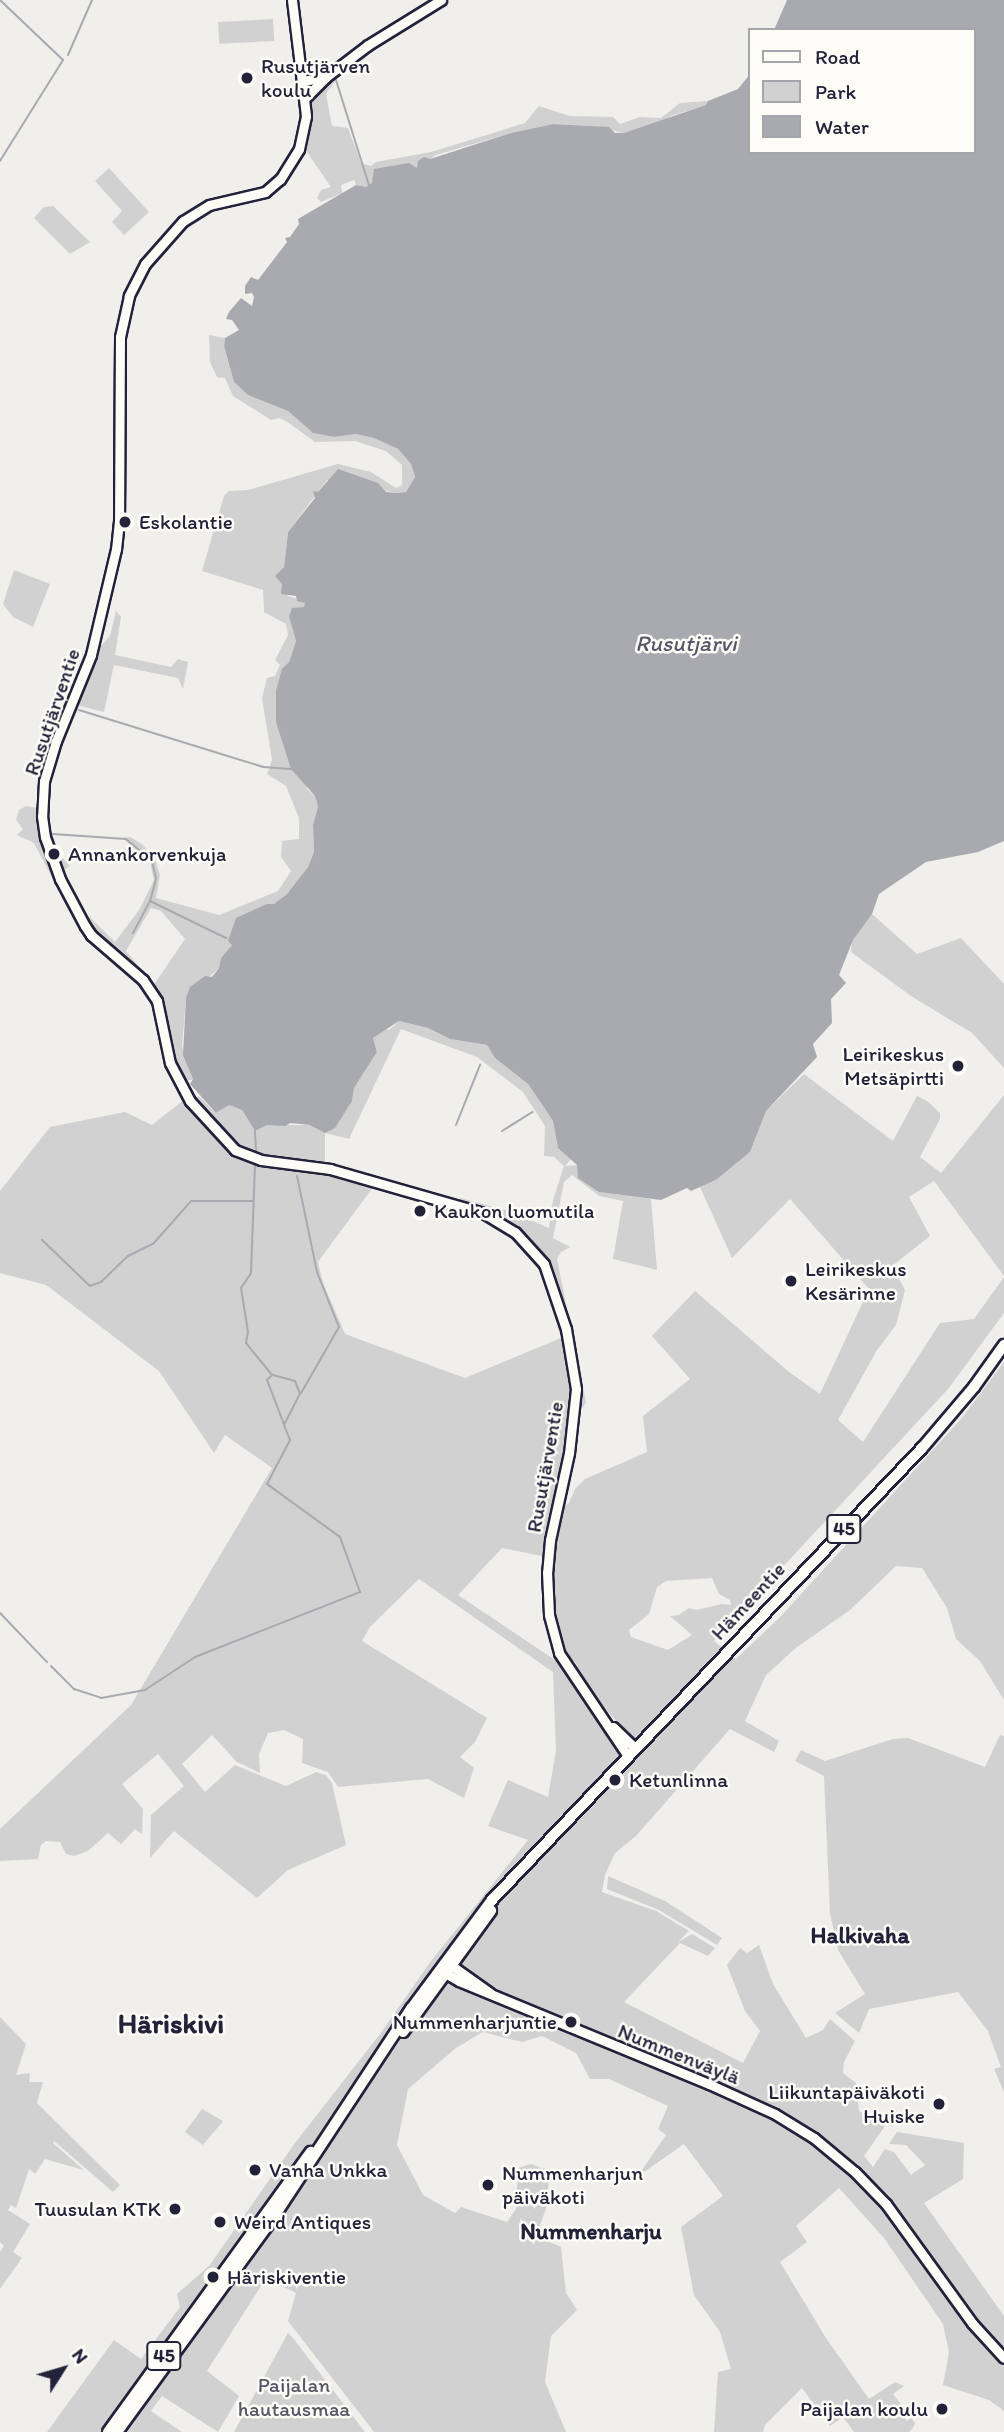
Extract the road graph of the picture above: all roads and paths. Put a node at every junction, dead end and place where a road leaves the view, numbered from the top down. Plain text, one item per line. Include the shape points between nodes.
1 (292, 0) edge
2 (441, 0) edge
3 (326, 77) junction
4 (302, 81) junction
5 (305, 98) junction
6 (1004, 1345) edge
7 (632, 1752) junction
8 (447, 1969) junction
9 (367, 2077) junction
10 (1004, 2358) edge
11 (108, 2432) edge
12 (117, 2432) edge

1 - 4 main road, Rusutjärventie
2 - 3 main road via 388,31
3 - 4 main road
3 - 5 main road
4 - 5 main road, Rusutjärventie
5 - 7 main road, Rusutjärventie via 303,137 280,179 265,192 195,211 145,264 129,296 120,337 116,549 91,655 49,763 43,794 44,832 55,867 91,935 144,980 157,1001 170,1063 190,1101 235,1150 261,1160 330,1169 483,1213 516,1232 544,1264 563,1317 576,1389 569,1453 550,1540 550,1615 559,1653
6 - 7 main road, Hämeentie / 45 via 923,1447
7 - 8 main road, Hämeentie / 45 via 512,1879
8 - 9 main road, Hämeentie / 45
8 - 10 main road, Nummenväylä via 537,2015 709,2084 814,2138 886,2204 972,2323
9 - 11 main road, Hämeentie / 45
9 - 12 main road, Hämeentie / 45 via 275,2215

